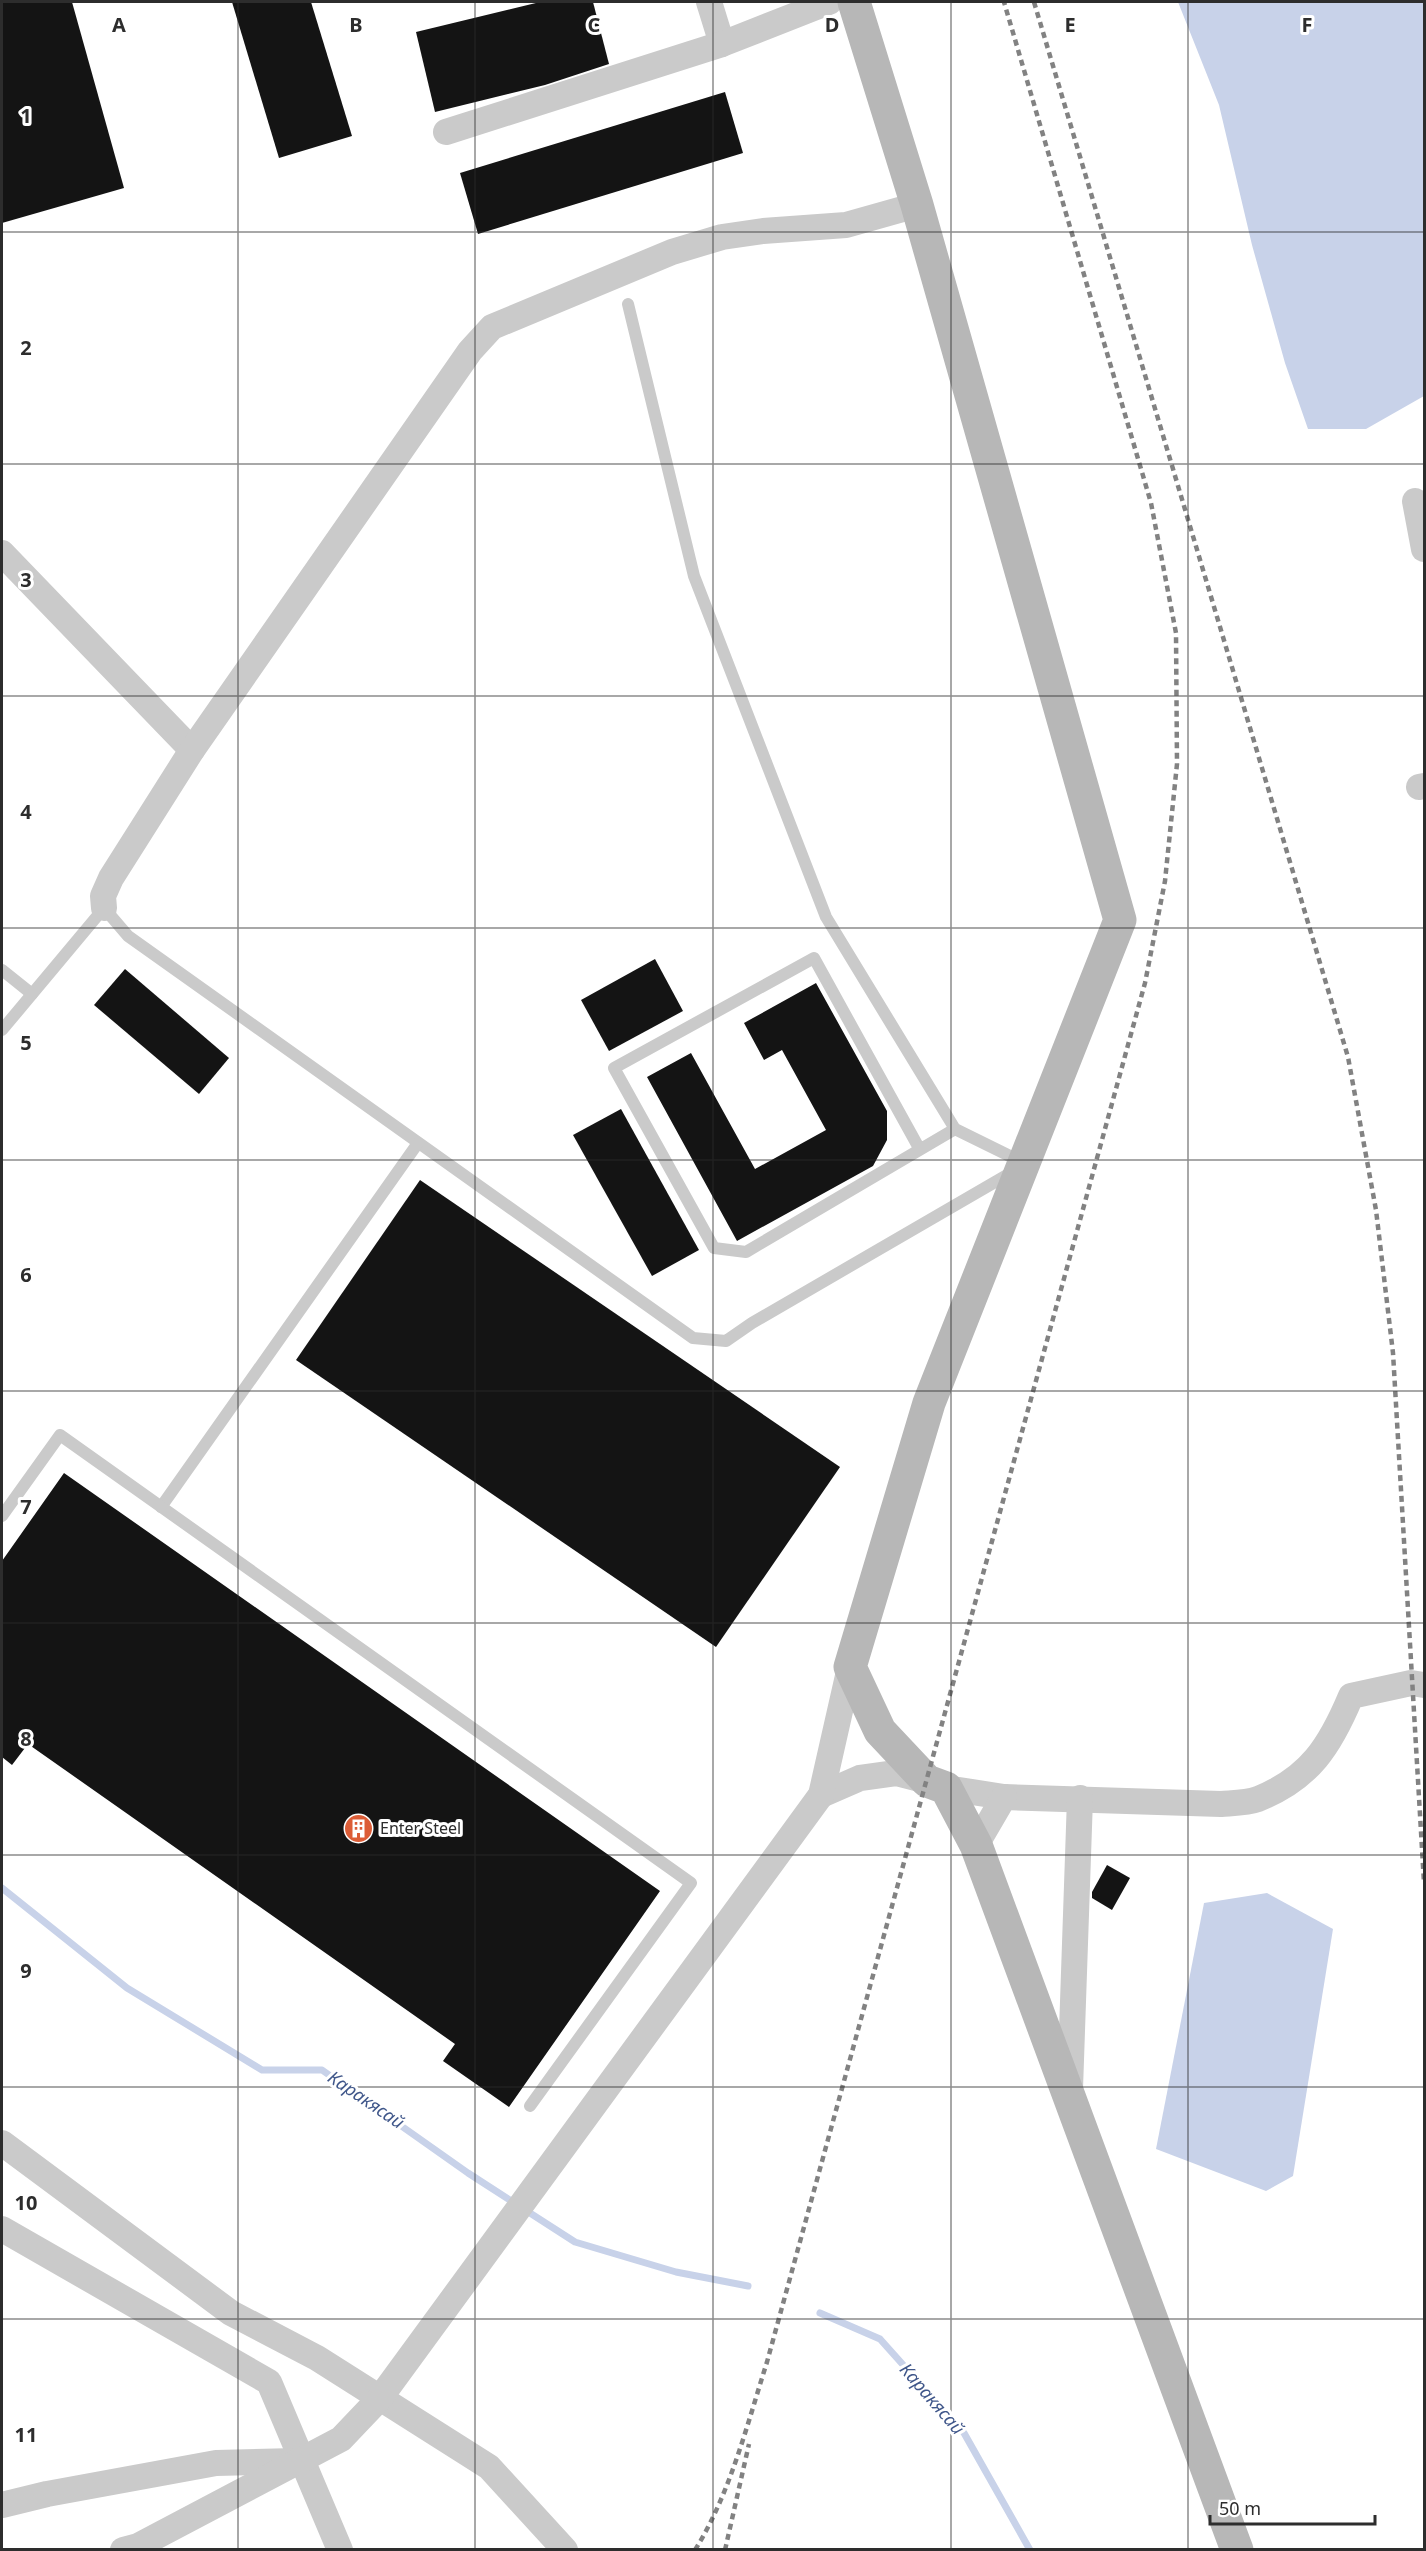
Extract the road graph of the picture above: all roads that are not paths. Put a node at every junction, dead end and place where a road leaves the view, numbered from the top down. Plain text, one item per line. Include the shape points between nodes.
1 (709, 2) edge
2 (829, 2) edge
3 (854, 2) edge
4 (722, 44) junction
5 (446, 132) dead end
6 (917, 205) junction
7 (628, 304) dead end
8 (1416, 501) dead end
9 (1425, 549) edge
10 (2, 553) edge
11 (192, 750) junction
12 (104, 908) junction
13 (2, 970) edge
14 (32, 994) junction
15 (2, 1030) edge
16 (955, 1129) junction
17 (418, 1143) junction
18 (919, 1148) junction
19 (1025, 1164) junction
20 (161, 1507) junction
21 (2, 1516) edge
22 (850, 1667) junction
23 (1425, 1685) edge
24 (936, 1784) junction
25 (821, 1795) junction
26 (1004, 1797) junction
27 (1080, 1798) junction
28 (976, 1845) junction
29 (1069, 2096) junction
30 (530, 2106) dead end
31 (2, 2143) edge
32 (2, 2229) edge
33 (380, 2398) junction
34 (303, 2461) junction
35 (2, 2505) edge
36 (123, 2550) edge
37 (340, 2550) edge
38 (565, 2550) edge
39 (1237, 2550) edge

1 - 4 street
2 - 4 street
3 - 6 street
4 - 5 street
6 - 11 street via 846,225 722,237 672,252 492,327 470,351
6 - 19 street via 1120,920
7 - 16 lane via 694,576 826,917
8 - 9 street
10 - 11 street
11 - 12 street via 111,878 103,896
12 - 14 lane
12 - 17 lane via 128,936
13 - 14 lane
14 - 15 lane
16 - 18 lane
16 - 19 lane
17 - 19 lane via 693,1338 726,1341
17 - 20 lane
18 - 18 lane via 746,1251 714,1248 614,1068 814,958
19 - 22 street via 929,1403
20 - 21 lane via 60,1435
20 - 30 lane via 692,1883
22 - 24 street via 880,1731
22 - 25 street
23 - 27 street via 1411,1683 1351,1696 1336,1731 1317,1760 1292,1780 1256,1800 1221,1804
24 - 25 street via 896,1773 860,1778
24 - 26 street
24 - 28 street
25 - 33 street
26 - 27 street
26 - 28 street
27 - 29 street
28 - 29 street
29 - 39 street
31 - 33 street via 231,2313 317,2358
32 - 34 street via 269,2382
33 - 34 street via 341,2439
33 - 38 street via 489,2467
34 - 35 street via 216,2463
34 - 36 street via 138,2546
34 - 37 street

